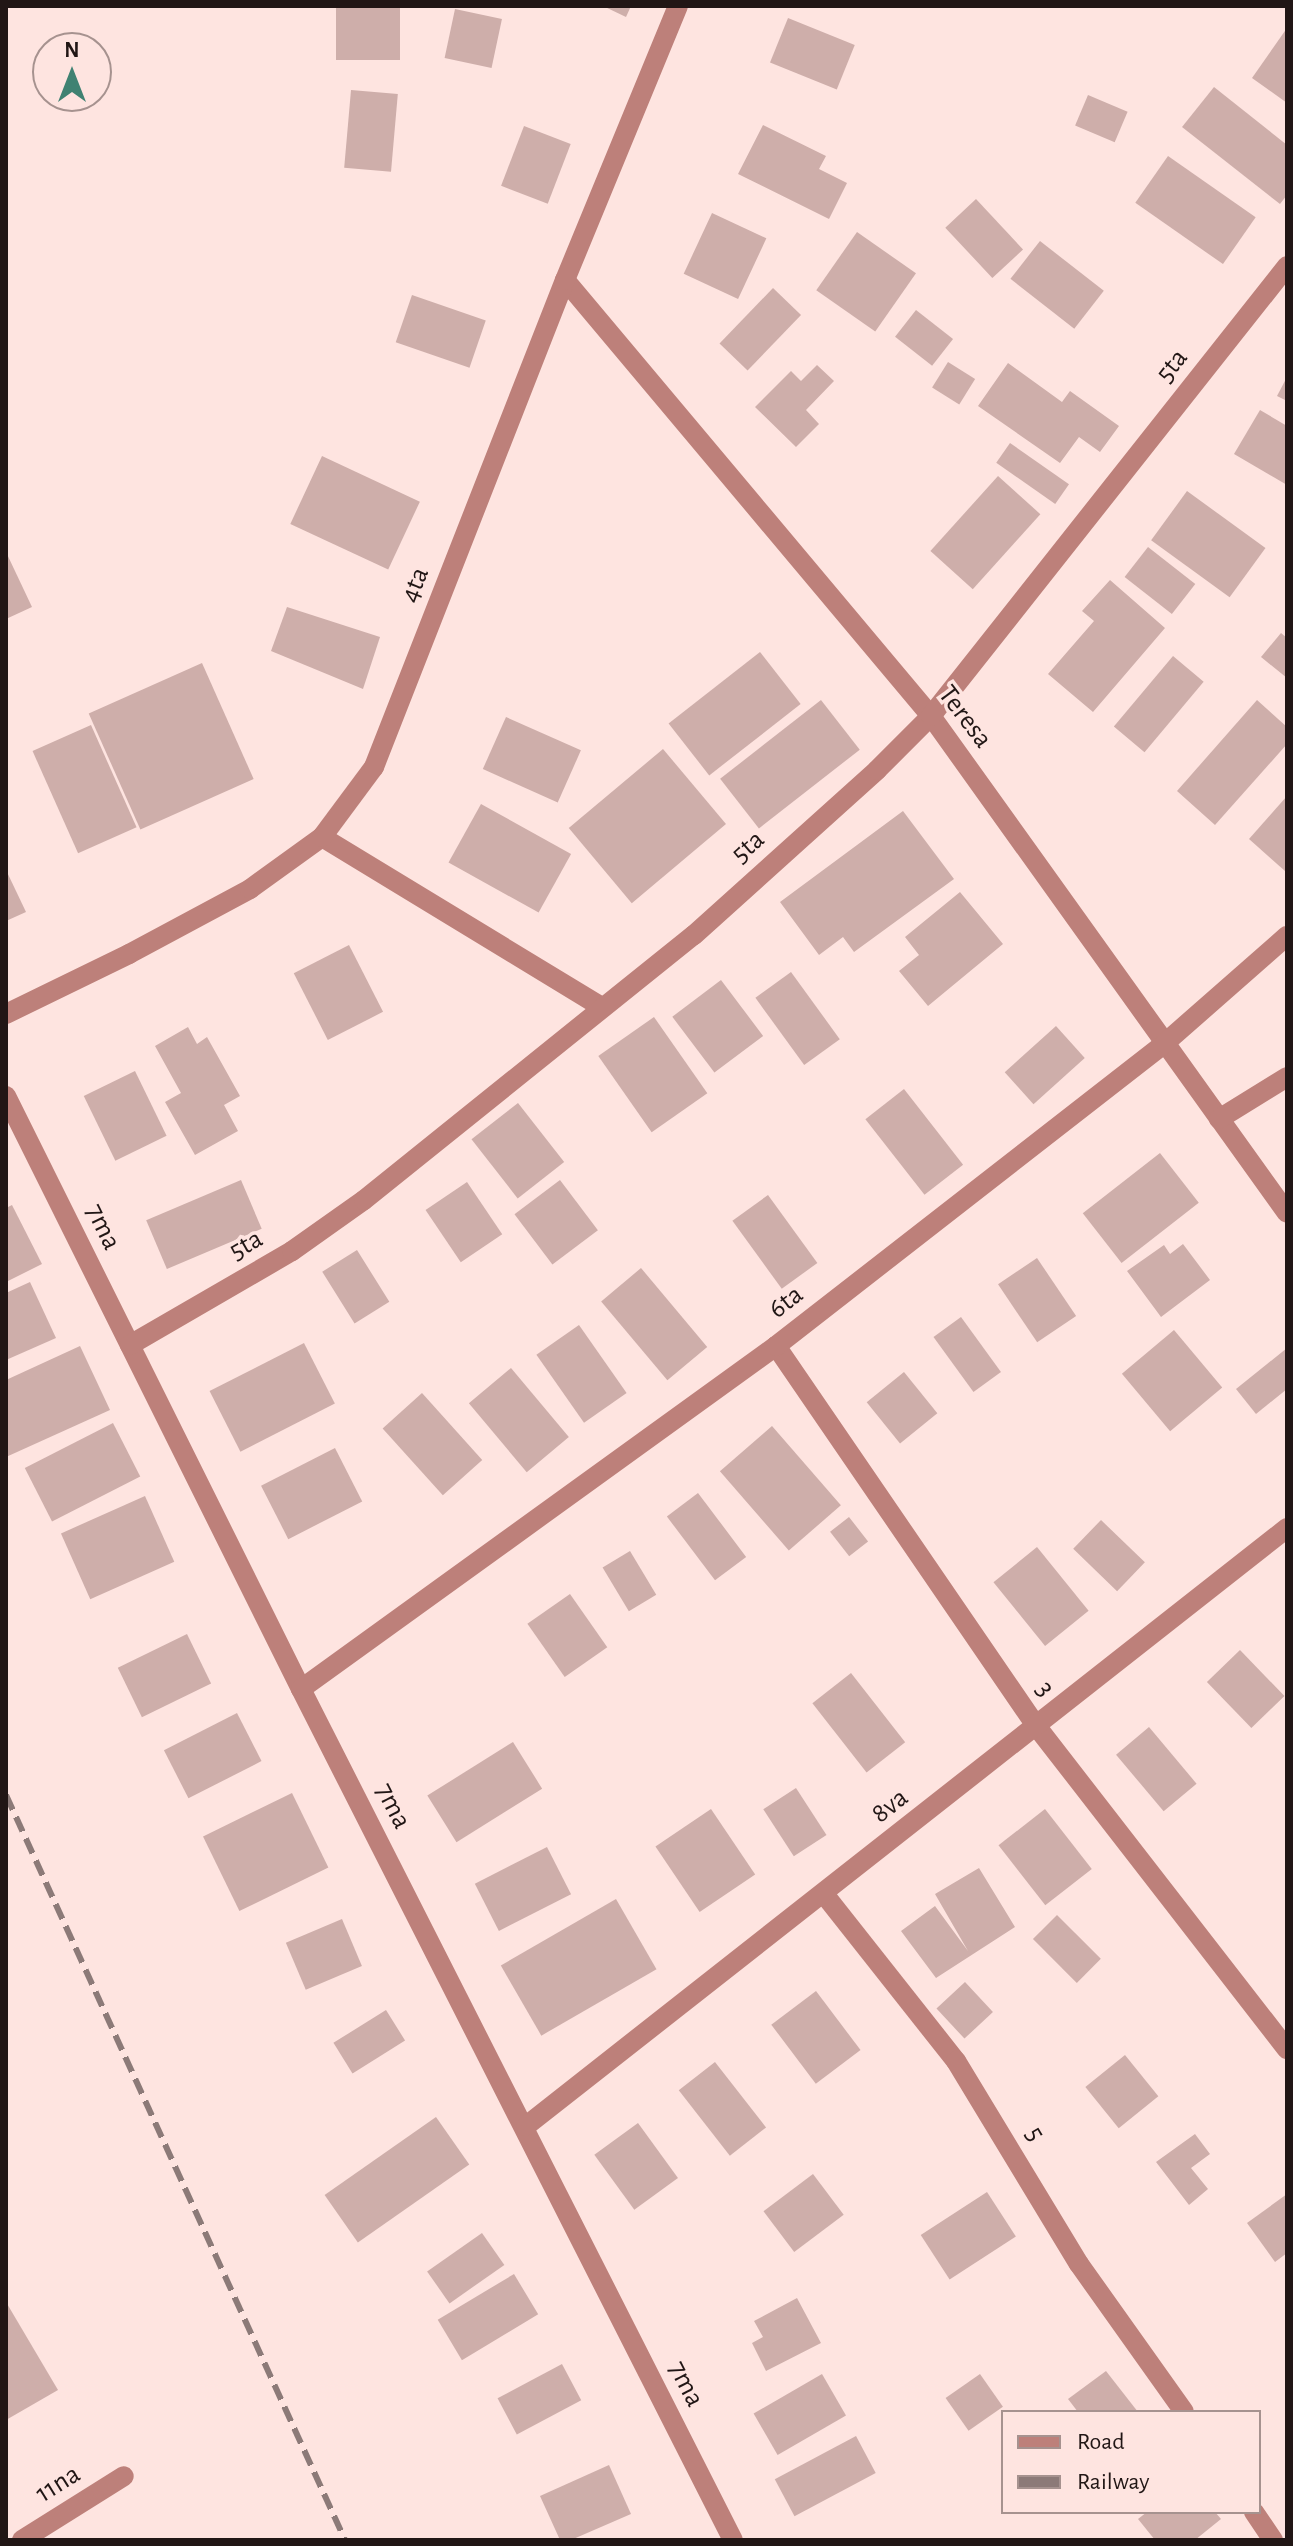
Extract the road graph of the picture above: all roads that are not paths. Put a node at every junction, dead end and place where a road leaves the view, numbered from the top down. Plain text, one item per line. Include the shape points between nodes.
1 (678, 6) edge
2 (1287, 266) edge
3 (565, 280) junction
4 (931, 716) junction
5 (322, 837) junction
6 (1287, 936) edge
7 (602, 1007) junction
8 (6, 1014) edge
9 (1165, 1043) junction
10 (1287, 1077) edge
11 (6, 1096) edge
12 (1219, 1119) junction
13 (1287, 1213) edge
14 (130, 1345) junction
15 (776, 1346) junction
16 (1287, 1528) edge
17 (301, 1689) junction
18 (1037, 1727) junction
19 (824, 1894) junction
20 (1287, 2049) edge
21 (526, 2126) junction
22 (1183, 2410) edge
23 (124, 2476) dead end
24 (1255, 2514) edge
25 (22, 2540) edge
26 (733, 2540) edge
27 (1273, 2540) edge

1 - 3 street, 4ta
2 - 4 street, 5ta
3 - 4 street, Teresa
3 - 5 street, 4ta via 374,767
4 - 7 street, 5ta via 694,935
4 - 9 street, Teresa
5 - 7 street
5 - 8 street, 4ta via 250,889
6 - 9 street, 6ta
7 - 14 street, 5ta via 364,1200 292,1251
9 - 12 street, Teresa
9 - 15 street, 6ta
10 - 12 street
11 - 14 street, 7ma
12 - 13 street, Teresa
14 - 17 street, 7ma
15 - 17 street, 6ta
15 - 18 street, 3
16 - 18 street, 8va
17 - 21 street, 7ma
18 - 19 street, 8va
18 - 20 street, 3
19 - 21 street, 8va
19 - 22 street, 5 via 956,2061 1079,2264
21 - 26 street, 7ma
23 - 25 street, 11na
24 - 27 street

